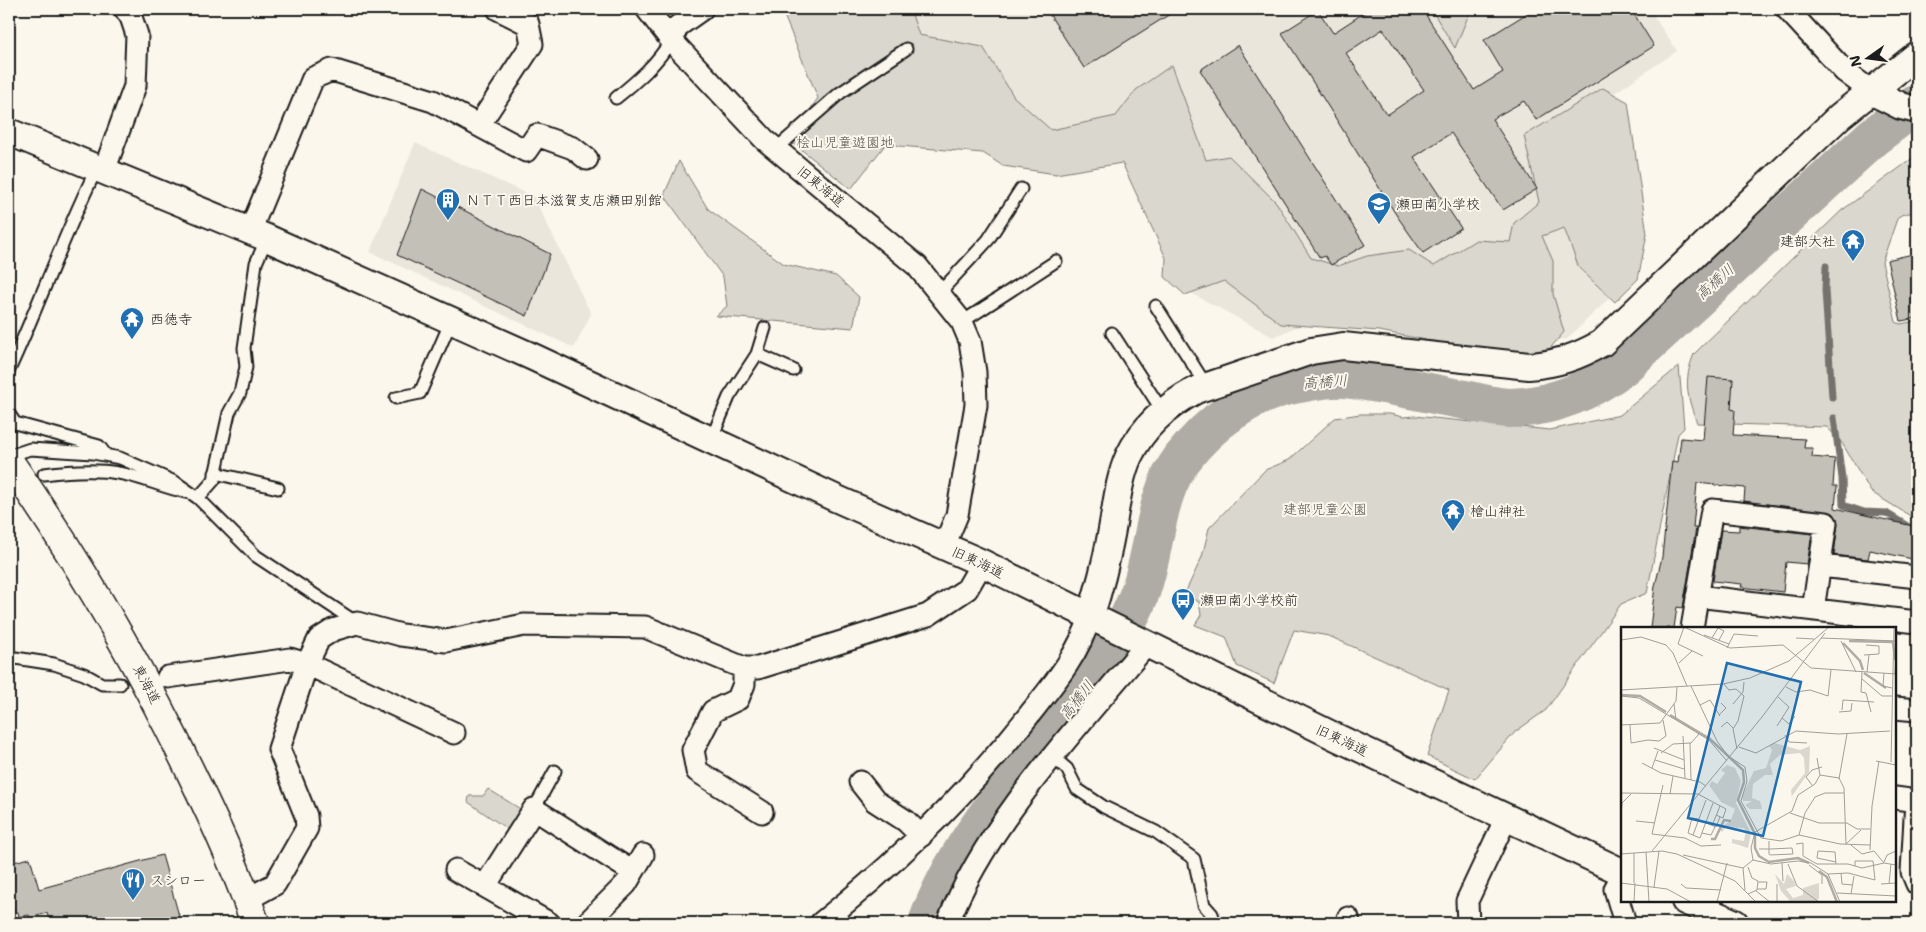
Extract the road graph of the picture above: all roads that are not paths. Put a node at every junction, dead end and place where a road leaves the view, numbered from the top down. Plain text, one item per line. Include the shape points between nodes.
1 (125, 9) edge
2 (498, 9) edge
3 (647, 9) edge
4 (702, 9) edge
5 (1791, 10) edge
6 (671, 40) junction
7 (906, 48) dead end
8 (1917, 55) edge
9 (1878, 95) junction
10 (616, 98) dead end
11 (1917, 110) edge
12 (479, 125) junction
13 (9, 132) edge
14 (776, 149) junction
15 (588, 159) dead end
16 (100, 170) junction
17 (1021, 189) dead end
18 (258, 234) junction
19 (1056, 261) dead end
20 (940, 292) junction
21 (1156, 306) dead end
22 (451, 321) junction
23 (962, 322) junction
24 (765, 328) dead end
25 (1112, 333) dead end
26 (758, 354) junction
27 (9, 370) edge
28 (793, 370) dead end
29 (1207, 386) junction
30 (396, 398) dead end
31 (1163, 412) junction
32 (9, 414) edge
33 (711, 440) junction
34 (106, 455) junction
35 (9, 456) edge
36 (9, 461) edge
37 (216, 473) junction
38 (44, 474) dead end
39 (278, 488) dead end
40 (194, 495) junction
41 (944, 546) junction
42 (982, 563) junction
43 (1821, 566) junction
44 (1917, 577) edge
45 (1697, 596) junction
46 (1813, 610) junction
47 (1096, 619) junction
48 (1917, 622) edge
49 (357, 623) junction
50 (1692, 627) edge
51 (1141, 642) junction
52 (9, 657) edge
53 (307, 664) junction
54 (744, 668) junction
55 (168, 677) dead end
56 (120, 684) dead end
57 (1896, 708) edge
58 (1917, 710) edge
59 (454, 733) dead end
60 (1053, 757) junction
61 (555, 772) dead end
62 (860, 782) dead end
63 (1896, 798) edge
64 (1916, 800) edge
65 (534, 810) junction
66 (762, 812) dead end
67 (1507, 816) junction
68 (921, 836) junction
69 (456, 870) dead end
70 (1621, 872) edge
71 (1908, 877) edge
72 (1621, 878) edge
73 (484, 886) junction
74 (1687, 902) edge
75 (250, 912) edge
76 (550, 923) edge
77 (587, 923) edge
78 (821, 923) edge
79 (948, 923) edge
80 (1215, 923) edge
81 (1468, 923) edge
82 (1625, 923) edge
83 (1735, 923) edge

1 - 16 street via 137,35 135,86
2 - 12 street via 528,24 532,44
3 - 6 street, 旧東海道
4 - 6 street via 678,26
5 - 9 street via 1844,72
6 - 10 lane via 639,80
6 - 14 street, 旧東海道
7 - 14 lane via 840,93
8 - 9 street
9 - 11 street
9 - 29 street via 1840,116 1602,343 1575,358 1529,366 1344,346 1311,351
12 - 15 street via 526,152 537,135 573,148
12 - 18 street via 433,101 332,70 313,78
13 - 16 street
14 - 20 street, 旧東海道 via 891,243
16 - 18 street
16 - 27 lane via 72,218 37,311
17 - 20 lane via 988,240
18 - 22 street
18 - 37 lane via 244,348 246,367 240,392 229,413
19 - 23 lane
20 - 23 street, 旧東海道
21 - 29 lane
22 - 30 lane via 420,393
22 - 33 street
23 - 41 street, 旧東海道 via 970,341 976,405 957,515
24 - 26 lane
25 - 31 lane
26 - 28 lane
26 - 33 lane via 729,397
29 - 31 street
31 - 47 street via 1129,457
32 - 34 lane via 15,423 99,446
33 - 41 street
34 - 35 lane via 30,449
34 - 40 lane via 175,482
36 - 75 highway, 東海道 via 69,551 147,684 201,793
37 - 39 lane
37 - 40 lane via 214,480
38 - 40 lane via 85,470 120,473
40 - 49 lane via 256,556
41 - 42 street, 旧東海道
42 - 47 street, 旧東海道
42 - 54 street via 967,589 928,615 758,668
43 - 44 street
43 - 45 street via 1826,524 1712,510
43 - 46 street
45 - 46 street
45 - 50 street
46 - 48 street
47 - 51 street, 旧東海道
47 - 68 street via 1067,667 1016,732
49 - 53 street via 333,630 319,639
49 - 54 street via 431,641 446,641 524,625 645,627
51 - 60 street
51 - 67 street, 旧東海道
52 - 56 lane via 54,664 102,684
53 - 55 street via 290,660
53 - 59 street
53 - 75 street via 279,749 306,816 307,828 275,884
54 - 66 street via 744,684 738,698 712,711 693,750 697,771
57 - 58 street
60 - 79 street via 993,839
60 - 80 lane via 1067,769 1077,789 1104,807 1156,832 1194,859 1204,905
61 - 65 lane
62 - 68 street via 875,801 906,821
63 - 64 street
64 - 71 street
65 - 73 street
65 - 77 street via 638,863 626,884
67 - 70 street, 旧東海道
67 - 81 street via 1467,900
68 - 78 street
69 - 73 street
72 - 82 street via 1615,889
73 - 76 street
74 - 83 street

